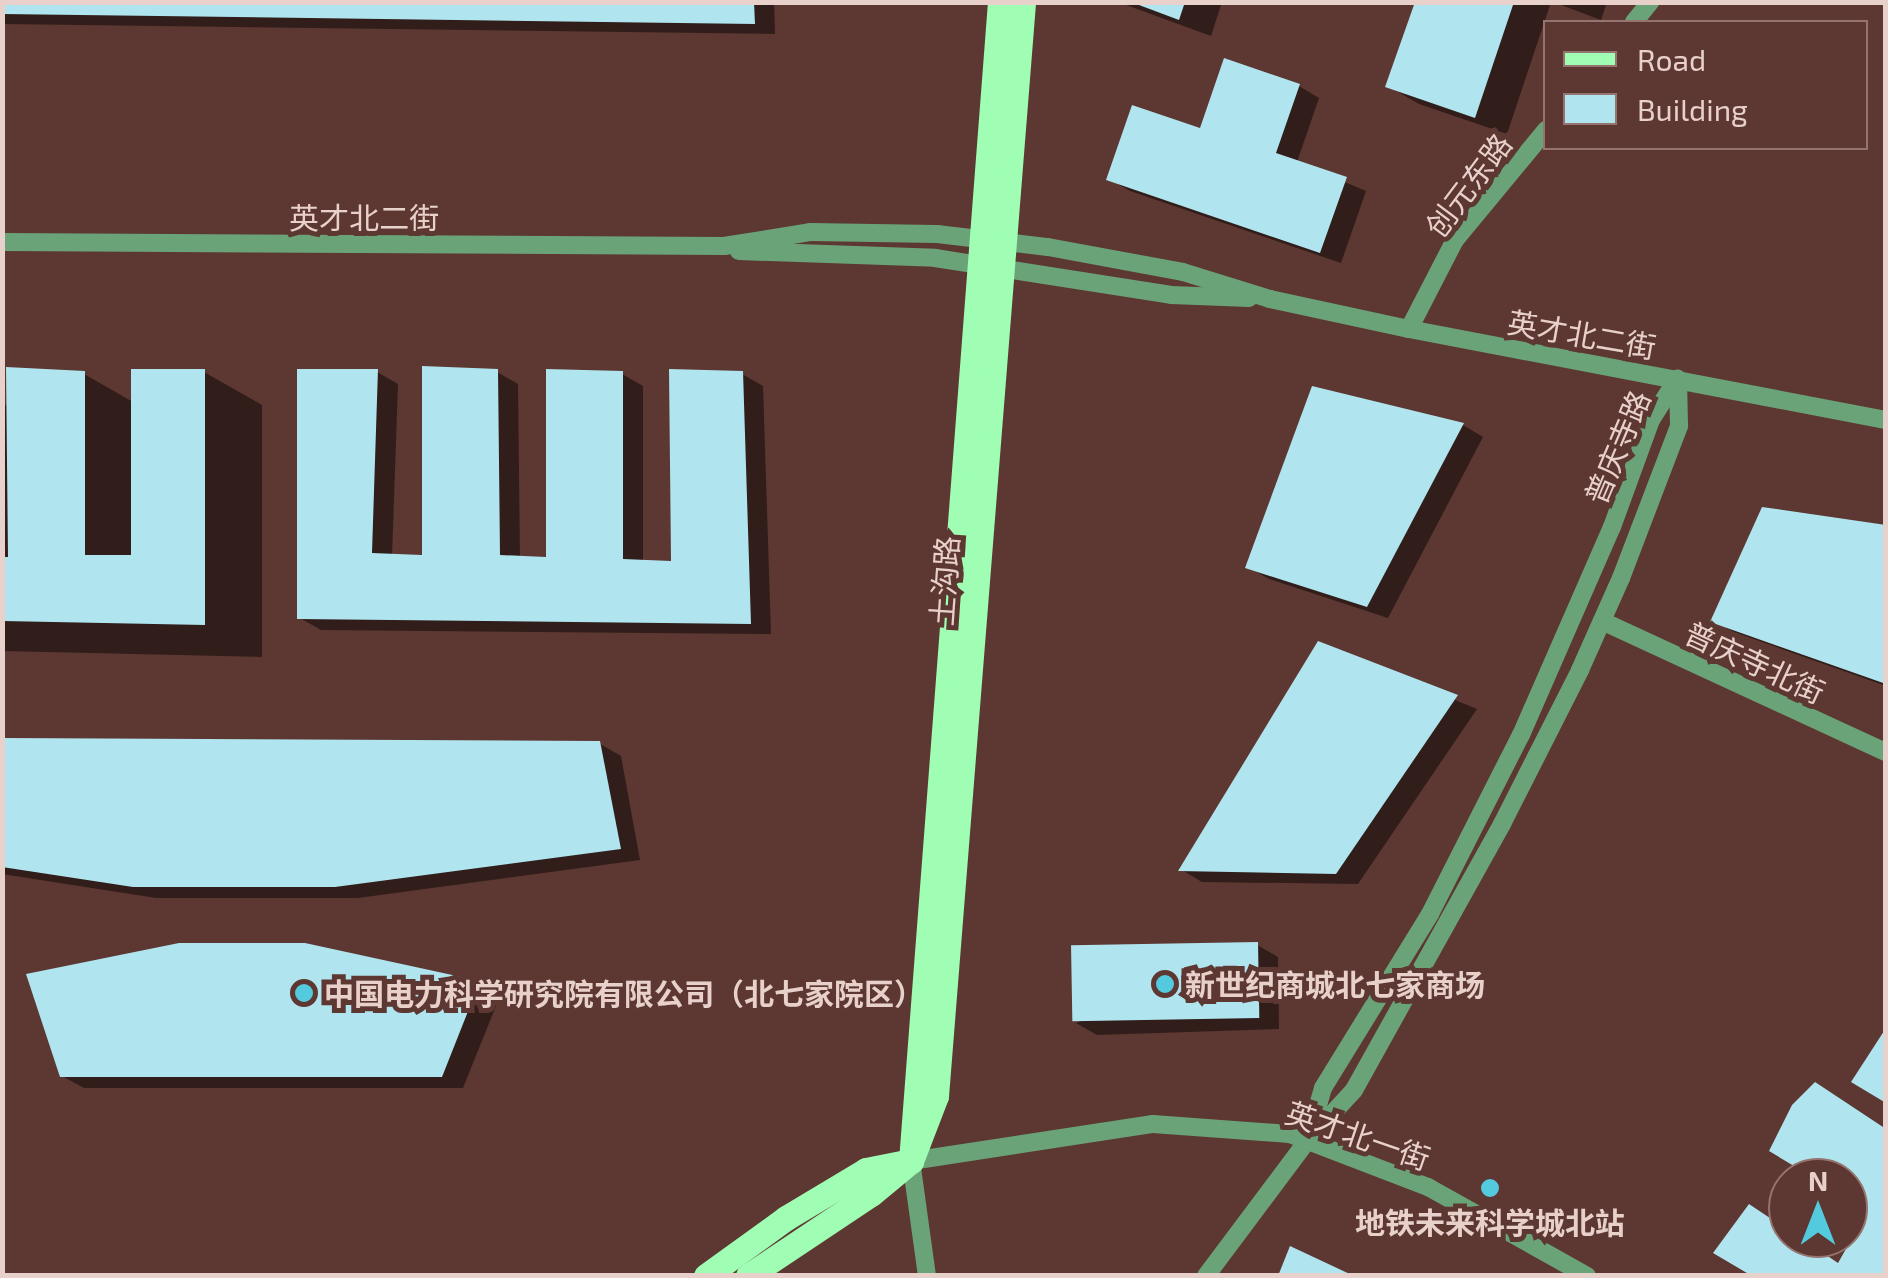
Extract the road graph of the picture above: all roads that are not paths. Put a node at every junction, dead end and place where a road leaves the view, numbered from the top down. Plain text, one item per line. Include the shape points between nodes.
1 (1000, 2) edge
2 (1023, 2) edge
3 (1543, 134) edge
4 (2, 242) edge
5 (991, 253) junction
6 (1270, 298) junction
7 (1409, 330) junction
8 (1678, 379) junction
9 (1886, 420) edge
10 (1602, 621) junction
11 (1886, 752) edge
12 (1307, 1141) junction
13 (911, 1161) junction
14 (706, 1276) edge
15 (748, 1276) edge
16 (928, 1276) edge
17 (1206, 1276) edge
18 (1587, 1276) edge

1 - 5 main road, 土沟路
2 - 5 main road, 土沟路
3 - 7 street, 创元东路 via 1455,240
4 - 5 street, 英才北二街 via 724,246 934,258
5 - 6 street, 英才北二街 via 1183,272
5 - 6 street, 英才北二街 via 1171,295
5 - 13 main road, 土沟路 via 936,1096
6 - 7 street, 英才北二街
7 - 8 street, 英才北二街
8 - 9 street, 英才北二街
8 - 10 street, 普庆寺路 via 1678,426
8 - 12 street, 普庆寺路 via 1652,420 1521,735 1430,914 1323,1088
10 - 11 street, 普庆寺北街
10 - 12 street, 普庆寺路 via 1502,824 1362,1076
12 - 13 street, 英才北一街 via 1290,1134 1153,1124
12 - 17 street, 普庆寺路
12 - 18 street, 英才北一街 via 1428,1187
13 - 14 main road via 866,1170
13 - 15 main road, 土沟路
13 - 16 street

